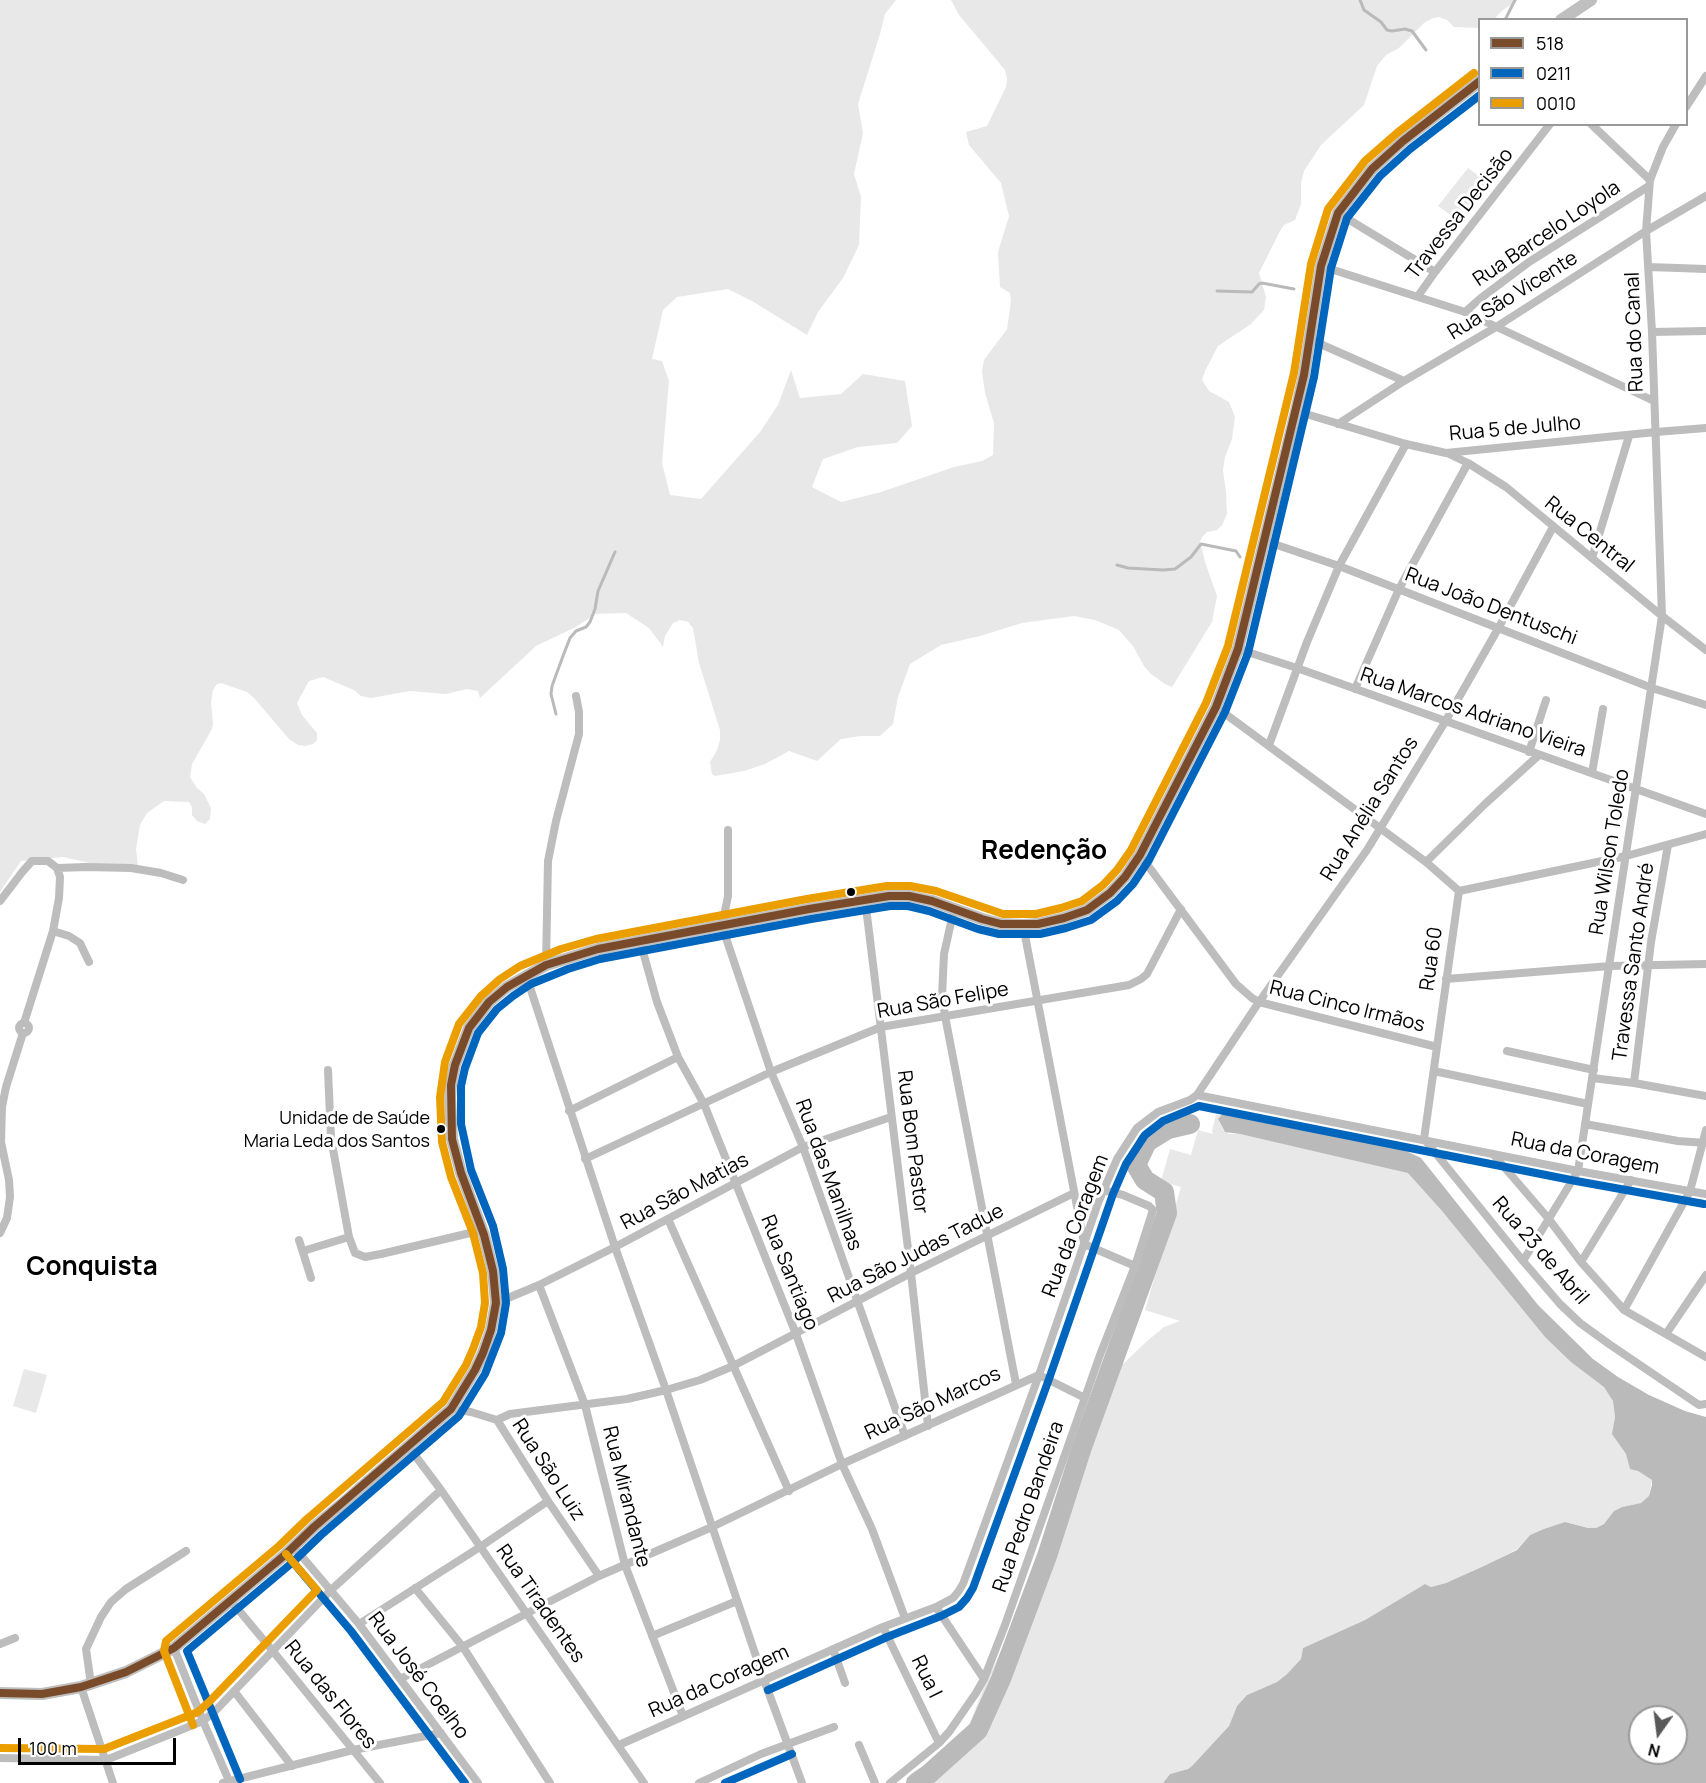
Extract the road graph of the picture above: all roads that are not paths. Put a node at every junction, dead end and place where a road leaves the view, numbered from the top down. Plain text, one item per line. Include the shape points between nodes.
1 (1591, 0) edge
2 (1564, 18) edge
3 (1706, 76) edge
4 (1478, 82) edge
5 (1688, 104) edge
6 (1548, 126) edge
7 (1593, 126) edge
8 (1675, 126) edge
9 (1650, 183) junction
10 (1706, 196) edge
11 (1338, 213) junction
12 (1646, 231) junction
13 (1321, 266) junction
14 (1649, 267) junction
15 (1706, 269) edge
16 (1435, 272) junction
17 (1418, 296) junction
18 (1465, 312) junction
19 (1496, 327) junction
20 (1706, 331) edge
21 (1652, 332) junction
22 (1309, 339) junction
23 (1404, 381) junction
24 (1654, 400) junction
25 (1296, 411) junction
26 (1338, 424) junction
27 (1706, 428) edge
28 (1656, 432) junction
29 (1629, 436) junction
30 (1406, 444) junction
31 (1446, 453) junction
32 (1468, 463) junction
33 (1553, 527) junction
34 (1264, 542) junction
35 (1592, 558) junction
36 (1339, 566) junction
37 (1399, 589) junction
38 (1662, 616) junction
39 (1499, 627) junction
40 (1238, 649) junction
41 (1706, 650) edge
42 (1298, 668) junction
43 (1652, 688) junction
44 (1355, 689) junction
45 (576, 696) dead end
46 (1546, 700) dead end
47 (1706, 705) edge
48 (1216, 706) junction
49 (1603, 709) dead end
50 (1445, 722) junction
51 (1269, 745) junction
52 (1529, 752) junction
53 (1539, 755) junction
54 (1592, 773) junction
55 (1636, 789) junction
56 (1706, 814) edge
57 (1380, 829) junction
58 (728, 830) dead end
59 (1706, 834) edge
60 (1668, 845) junction
61 (1140, 855) junction
62 (1626, 856) junction
63 (1426, 862) junction
64 (57, 868) junction
65 (183, 880) dead end
66 (1459, 891) junction
67 (865, 899) junction
68 (0, 901) edge
69 (954, 909) junction
70 (1181, 909) junction
71 (722, 926) junction
72 (1023, 926) junction
73 (53, 931) junction
74 (640, 941) junction
75 (89, 962) dead end
76 (1706, 964) edge
77 (546, 965) junction
78 (1648, 965) junction
79 (1610, 966) junction
80 (526, 975) junction
81 (1446, 979) junction
82 (1038, 1001) junction
83 (1259, 1002) junction
84 (945, 1016) junction
85 (881, 1027) junction
86 (1437, 1047) junction
87 (1507, 1051) dead end
88 (678, 1057) junction
89 (328, 1070) dead end
90 (1434, 1071) junction
91 (771, 1072) junction
92 (1593, 1074) junction
93 (1634, 1083) junction
94 (1197, 1095) junction
95 (1706, 1096) edge
96 (704, 1104) junction
97 (1588, 1104) junction
98 (570, 1111) junction
99 (891, 1117) junction
100 (1585, 1124) junction
101 (1706, 1130) edge
102 (1424, 1139) junction
103 (1704, 1142) edge
104 (803, 1147) junction
105 (1493, 1154) junction
106 (585, 1159) junction
107 (1578, 1171) junction
108 (1631, 1180) junction
109 (736, 1184) junction
110 (1103, 1190) junction
111 (1690, 1191) junction
112 (1706, 1194) edge
113 (1075, 1197) junction
114 (1096, 1210) junction
115 (1548, 1218) junction
116 (668, 1220) junction
117 (484, 1232) junction
118 (0, 1233) edge
119 (988, 1236) junction
120 (349, 1237) junction
121 (299, 1240) dead end
122 (1084, 1244) junction
123 (615, 1247) junction
124 (303, 1251) junction
125 (1522, 1261) junction
126 (1581, 1262) junction
127 (1135, 1266) junction
128 (911, 1273) junction
129 (1706, 1275) edge
130 (311, 1278) dead end
131 (538, 1285) junction
132 (857, 1302) junction
133 (496, 1303) junction
134 (1624, 1310) junction
135 (796, 1334) junction
136 (1666, 1334) junction
137 (1706, 1357) edge
138 (733, 1366) junction
139 (1039, 1375) junction
140 (1016, 1384) junction
141 (666, 1390) junction
142 (1085, 1398) junction
143 (1706, 1404) edge
144 (585, 1405) junction
145 (451, 1409) junction
146 (497, 1420) junction
147 (928, 1426) junction
148 (905, 1436) junction
149 (408, 1446) junction
150 (842, 1464) junction
151 (441, 1490) junction
152 (789, 1491) junction
153 (548, 1501) junction
154 (712, 1527) junction
155 (294, 1546) junction
156 (480, 1547) junction
157 (186, 1551) dead end
158 (625, 1565) junction
159 (599, 1576) junction
160 (415, 1588) junction
161 (331, 1590) junction
162 (737, 1600) junction
163 (231, 1601) junction
164 (936, 1606) junction
165 (527, 1614) junction
166 (905, 1618) junction
167 (359, 1624) junction
168 (883, 1627) junction
169 (652, 1636) junction
170 (15, 1638) dead end
171 (0, 1644) edge
172 (463, 1647) junction
173 (174, 1648) junction
174 (833, 1649) junction
175 (272, 1650) junction
176 (402, 1678) junction
177 (984, 1679) junction
178 (764, 1680) junction
179 (845, 1683) dead end
180 (86, 1685) junction
181 (234, 1691) junction
182 (0, 1693) edge
183 (683, 1716) junction
184 (203, 1721) junction
185 (834, 1727) dead end
186 (441, 1733) junction
187 (939, 1743) junction
188 (788, 1744) junction
189 (619, 1745) junction
190 (859, 1745) dead end
191 (353, 1750) junction
192 (0, 1758) edge
193 (106, 1760) junction
194 (292, 1766) junction
195 (228, 1782) edge
196 (113, 1783) edge
197 (380, 1783) edge
198 (478, 1783) edge
199 (550, 1783) edge
200 (644, 1783) edge
201 (699, 1783) edge
202 (802, 1783) edge
203 (874, 1783) edge
204 (890, 1783) edge

1 - 2 main road
3 - 5 street
4 - 11 main road via 1372,169
6 - 16 street, Travessa Decisão
7 - 9 street
8 - 9 street
9 - 12 street
9 - 18 street, Rua Barcelo Loyola via 1529,262
10 - 12 street, Rua São Vicente
11 - 13 main road
11 - 16 street
12 - 14 street, Rua do Canal
12 - 19 street, Rua São Vicente
13 - 17 street
13 - 22 main road
14 - 15 street
14 - 21 street, Rua do Canal
16 - 17 street, Travessa Decisão
17 - 18 street
18 - 19 street
19 - 23 street, Rua São Vicente
19 - 24 street
20 - 21 street
21 - 24 street, Rua do Canal
22 - 23 street
22 - 25 main road
23 - 26 street, Rua São Vicente
24 - 28 street, Rua do Canal
25 - 26 street, Rua 5 de Julho
25 - 34 main road
26 - 30 street, Rua 5 de Julho
27 - 28 street, Rua 5 de Julho
28 - 29 street, Rua 5 de Julho
28 - 38 street, Rua Wilson Toledo
29 - 31 street, Rua 5 de Julho
29 - 35 street
30 - 31 street, Rua 5 de Julho
30 - 36 street
31 - 32 street, Rua Central
32 - 33 street, Rua Central via 1506,487
32 - 37 street
33 - 35 street, Rua Central
33 - 39 street, Rua Anélia Santos
34 - 36 street, Rua João Dentuschi
34 - 40 main road
35 - 38 street, Rua Central
36 - 37 street, Rua João Dentuschi
36 - 42 street
37 - 39 street, Rua João Dentuschi
37 - 44 street
38 - 41 street, Rua Central
38 - 43 street, Rua Wilson Toledo
39 - 43 street, Rua João Dentuschi
39 - 50 street, Rua Anélia Santos
40 - 42 street, Rua Marcos Adriano Vieira
40 - 48 main road
42 - 44 street, Rua Marcos Adriano Vieira
42 - 51 street
43 - 47 street, Rua João Dentuschi
43 - 55 street, Rua Wilson Toledo
44 - 50 street, Rua Marcos Adriano Vieira
45 - 77 street via 579,734 548,861
46 - 52 street
48 - 51 street
48 - 61 main road
49 - 54 street
50 - 52 street, Rua Marcos Adriano Vieira
50 - 57 street, Rua Anélia Santos
51 - 57 street
52 - 53 street, Rua Marcos Adriano Vieira
53 - 54 street, Rua Marcos Adriano Vieira
53 - 63 street
54 - 55 street, Rua Marcos Adriano Vieira
55 - 56 street, Rua Marcos Adriano Vieira
55 - 62 street, Rua Wilson Toledo
57 - 63 street
57 - 83 street, Rua Anélia Santos
58 - 71 street via 728,896
59 - 60 street
60 - 62 street
60 - 78 street, Travessa Santo André
61 - 70 street, Rua Cinco Irmãos
61 - 72 main road via 1110,893 1087,910
62 - 66 street
62 - 79 street, Rua Wilson Toledo
63 - 66 street
64 - 65 street via 131,868
64 - 68 street via 48,861 32,861
64 - 73 street via 59,898
66 - 81 street, Rua 60
67 - 69 main road via 909,896
67 - 71 main road
67 - 85 street, Rua Bom Pastor
69 - 72 main road via 1001,924
69 - 84 street via 944,954
70 - 82 street, Rua São Felipe via 1141,979 1129,985
70 - 83 street, Rua Cinco Irmãos via 1236,984
71 - 74 main road
71 - 91 street, Rua das Manilhas
72 - 82 street
73 - 75 street via 80,943
73 - 118 street via 24,1023 29,1029 22,1033 2,1107 1,1142 10,1197
74 - 77 main road
74 - 88 street, Rua Santiago
76 - 78 street
77 - 80 main road
78 - 79 street
78 - 93 street, Travessa Santo André
79 - 81 street
79 - 92 street, Rua Wilson Toledo
80 - 98 street
80 - 117 main road via 489,1002 469,1028 451,1085 452,1139
81 - 86 street, Rua 60
82 - 84 street, Rua São Felipe
82 - 113 street
83 - 86 street, Rua Cinco Irmãos
83 - 94 street, Rua Anélia Santos
84 - 85 street, Rua São Felipe
84 - 119 street
85 - 91 street, Rua São Felipe
85 - 99 street, Rua Bom Pastor
86 - 90 street, Rua 60
87 - 92 street
88 - 96 street, Rua Santiago
88 - 98 street
89 - 120 street via 331,1138
90 - 97 street
90 - 102 street, Rua 60
91 - 96 street, Rua São Felipe
91 - 104 street, Rua das Manilhas
92 - 93 street
92 - 97 street, Rua Wilson Toledo
93 - 95 street
94 - 102 street, Rua da Coragem
94 - 110 street, Rua da Coragem via 1158,1112 1137,1128
96 - 106 street, Rua São Felipe
96 - 109 street, Rua Santiago
97 - 100 street, Rua Wilson Toledo
98 - 106 street
99 - 104 street, Rua São Matias
99 - 128 street, Rua Bom Pastor
100 - 103 street
100 - 107 street, Rua Wilson Toledo
101 - 103 street
102 - 105 street, Rua da Coragem
102 - 125 street, Rua 23 de Abril
103 - 111 street
104 - 109 street, Rua São Matias
104 - 132 street, Rua das Manilhas
105 - 107 street, Rua da Coragem
105 - 115 street
106 - 123 street
107 - 108 street, Rua da Coragem
107 - 115 street, Rua Wilson Toledo
108 - 111 street, Rua da Coragem
108 - 126 street
109 - 116 street, Rua São Matias
109 - 135 street, Rua Santiago
110 - 114 street, Rua da Coragem
110 - 127 street, Rua Pedro Bandeira via 1154,1210
111 - 112 street, Rua da Coragem
111 - 134 street
113 - 114 street via 1082,1208
113 - 119 street, Rua São Judas Tadue
113 - 122 street
114 - 122 street, Rua da Coragem
115 - 125 street, Rua Wilson Toledo
115 - 126 street
116 - 123 street, Rua São Matias
116 - 138 street
117 - 120 street via 365,1257 355,1253
117 - 133 main road
119 - 128 street, Rua São Judas Tadue
119 - 140 street
120 - 124 street
121 - 124 street
122 - 127 street
122 - 139 street, Rua da Coragem
123 - 131 street, Rua São Matias
123 - 141 street
124 - 130 street
125 - 143 street, Rua 23 de Abril via 1580,1323 1699,1405
126 - 134 street
127 - 142 street, Rua Pedro Bandeira
128 - 132 street, Rua São Judas Tadue
128 - 147 street, Rua Bom Pastor
129 - 136 street
131 - 133 street, Rua São Matias
131 - 144 street, Rua Mirandante
132 - 135 street, Rua São Judas Tadue
132 - 148 street, Rua das Manilhas
133 - 145 main road via 483,1353
134 - 136 street
135 - 138 street, Rua São Judas Tadue
135 - 150 street, Rua Santiago
136 - 137 street
138 - 141 street, Rua São Judas Tadue
138 - 152 street
139 - 140 street, Rua São Marcos
139 - 142 street
139 - 164 street, Rua da Coragem via 963,1584 953,1598
140 - 147 street, Rua São Marcos
141 - 144 street, Rua São Judas Tadue
141 - 154 street
142 - 177 street, Rua Pedro Bandeira
144 - 146 street, Rua São Judas Tadue via 510,1414
144 - 158 street, Rua Mirandante
145 - 146 street, Rua São Luiz
145 - 149 main road
146 - 153 street, Rua São Luiz
147 - 148 street, Rua São Marcos
148 - 150 street, Rua São Marcos
149 - 151 street, Rua Tiradentes
149 - 155 main road
150 - 152 street, Rua São Marcos
150 - 166 street, Rua Santiago via 872,1529
151 - 156 street, Rua Tiradentes
151 - 161 street
152 - 154 street, Rua São Marcos
153 - 156 street
153 - 159 street, Rua São Luiz
154 - 158 street, Rua São Marcos
154 - 162 street
155 - 161 street, Rua José Coelho
155 - 163 main road
156 - 160 street
156 - 165 street, Rua Tiradentes
157 - 180 street via 111,1602 86,1649
158 - 159 street, Rua São Marcos
158 - 169 street, Rua Mirandante
159 - 165 street, Rua São Marcos
160 - 167 street
160 - 172 street
161 - 167 street, Rua José Coelho
161 - 175 street
162 - 169 street
162 - 178 street
163 - 173 main road
163 - 175 street, Rua das Flores
164 - 166 street, Rua da Coragem
164 - 177 street
165 - 172 street
165 - 189 street, Rua Tiradentes
166 - 168 street, Rua da Coragem
167 - 176 street, Rua José Coelho
168 - 174 street, Rua da Coragem
168 - 187 street, Rua I
169 - 183 street, Rua Mirandante
170 - 171 street
172 - 176 street
172 - 199 street
173 - 180 main road via 126,1672
173 - 184 street
174 - 178 street, Rua da Coragem
174 - 179 street
175 - 181 street
175 - 191 street, Rua das Flores
176 - 186 street, Rua José Coelho
177 - 187 street, Rua Pedro Bandeira
178 - 183 street, Rua da Coragem
178 - 188 street
180 - 182 main road via 42,1694
180 - 193 street
181 - 184 street
181 - 194 street
183 - 189 street, Rua da Coragem
184 - 193 street
184 - 195 street
185 - 188 street
186 - 191 street
186 - 198 street, Rua José Coelho
187 - 204 street, Rua Pedro Bandeira
188 - 201 street
188 - 202 street
189 - 200 street, Rua Tiradentes
190 - 203 street
191 - 194 street
191 - 197 street, Rua das Flores
192 - 193 street
193 - 196 street
194 - 195 street

